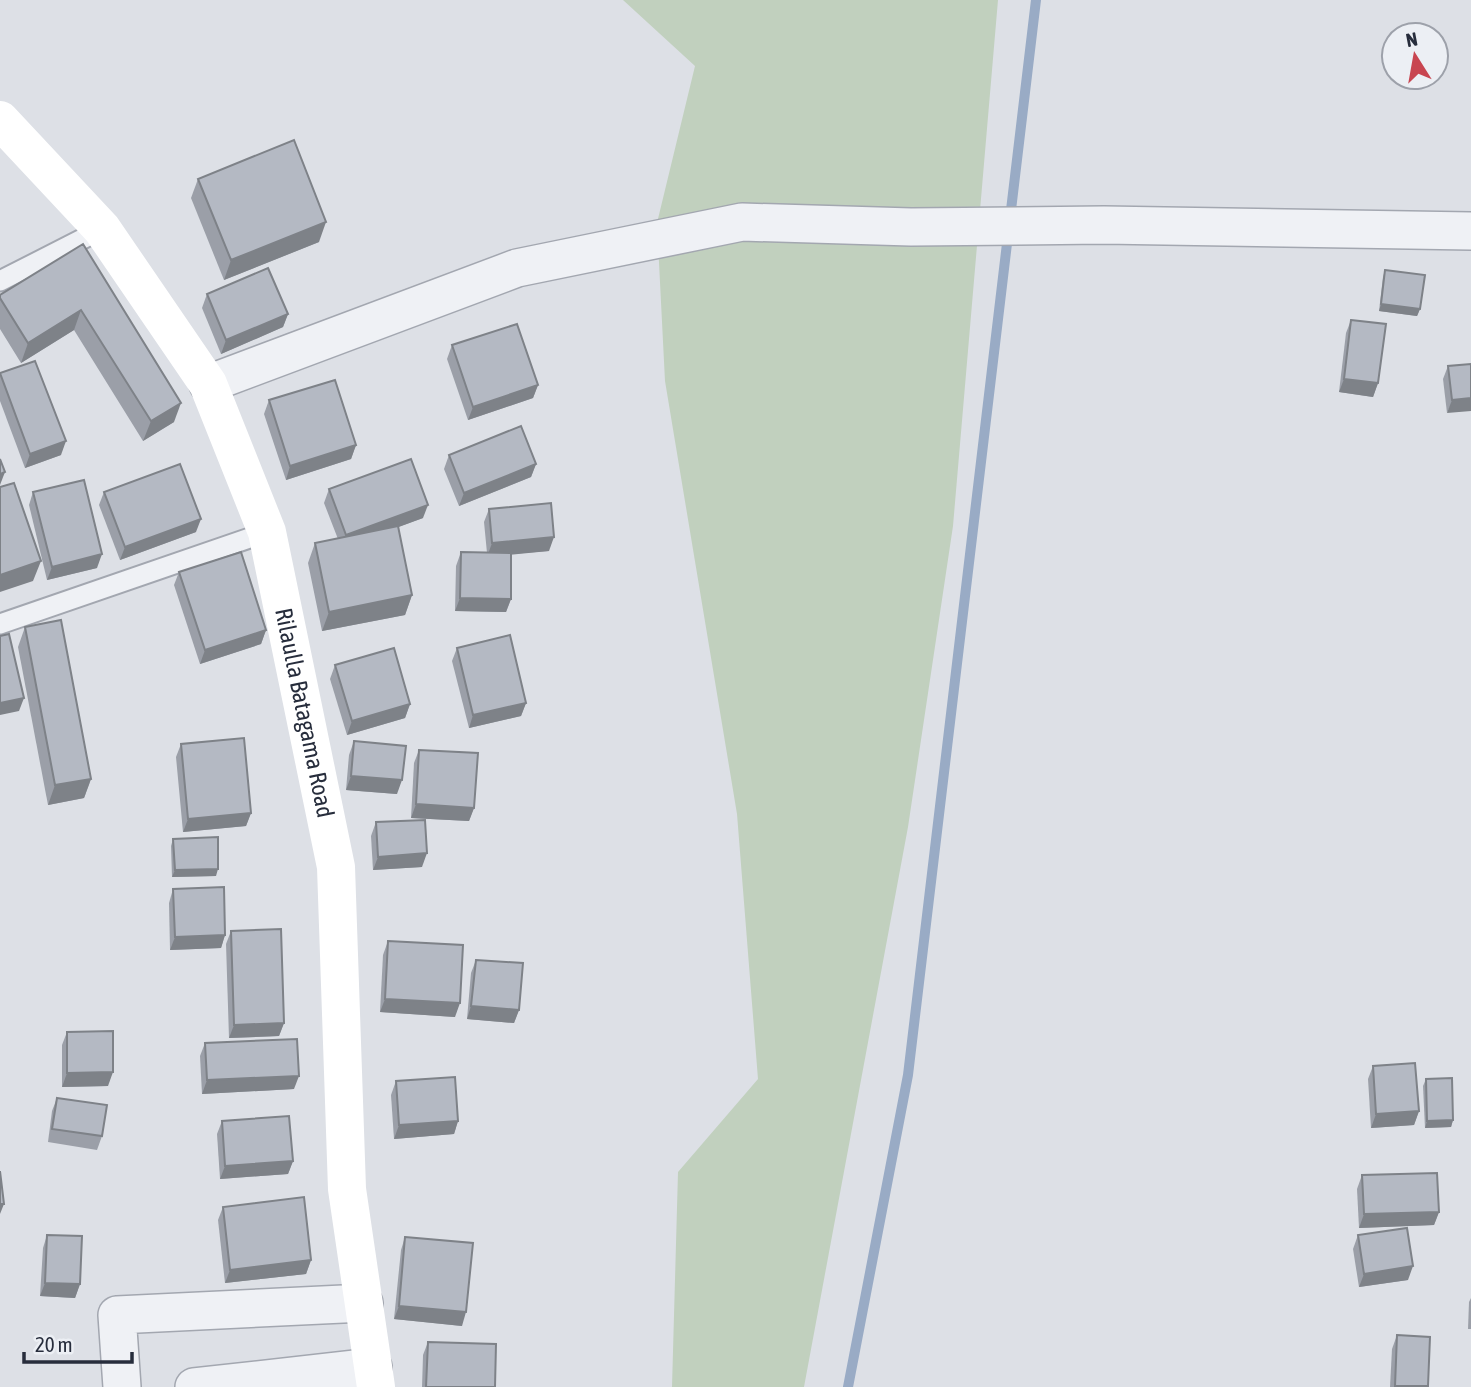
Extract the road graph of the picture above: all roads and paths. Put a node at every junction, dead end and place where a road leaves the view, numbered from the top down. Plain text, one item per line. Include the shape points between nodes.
1 (0, 120) edge
2 (102, 229) junction
3 (1471, 231) edge
4 (0, 281) edge
5 (208, 384) junction
6 (267, 532) junction
7 (0, 624) edge
8 (364, 1303) junction
9 (375, 1377) edge
10 (122, 1387) edge
11 (194, 1387) edge

1 - 2 street, Rilaulla Batagama Road
2 - 4 lane
2 - 5 street, Rilaulla Batagama Road
3 - 5 street via 742,222 517,268
5 - 6 street, Rilaulla Batagama Road
6 - 7 lane
6 - 8 street, Rilaulla Batagama Road via 336,867 347,1189
8 - 9 street, Rilaulla Batagama Road
8 - 10 street via 117,1315
9 - 11 street

